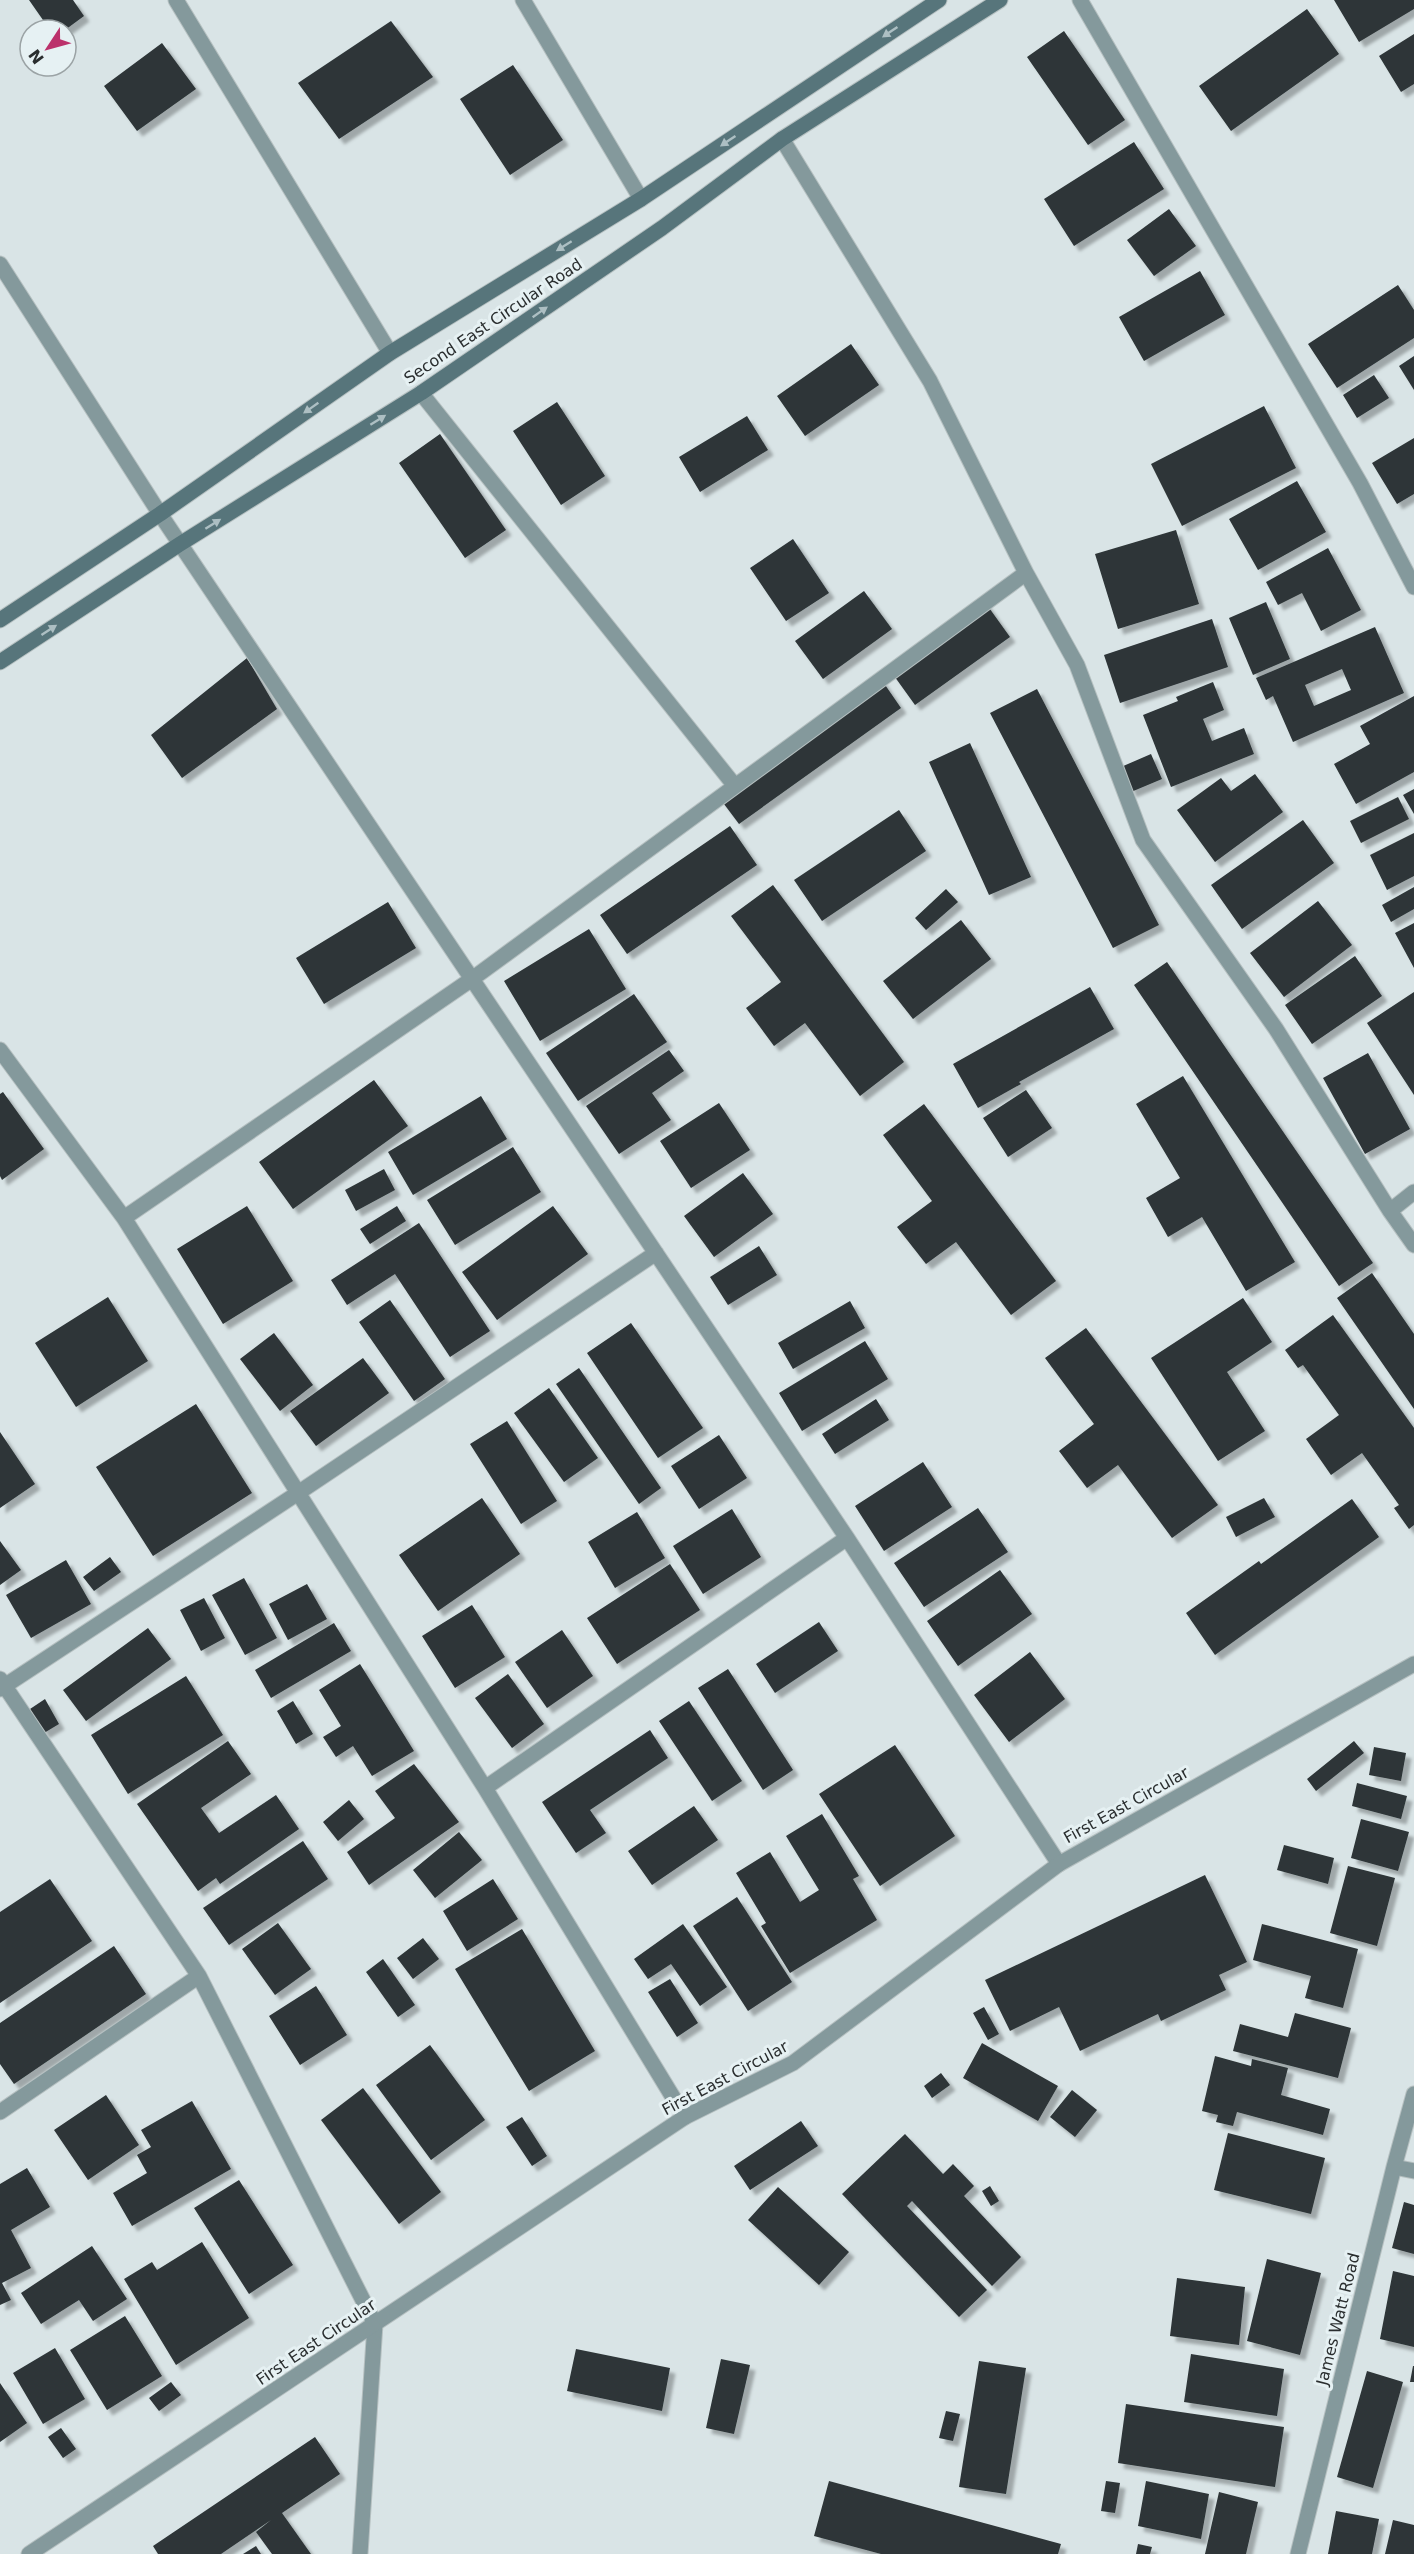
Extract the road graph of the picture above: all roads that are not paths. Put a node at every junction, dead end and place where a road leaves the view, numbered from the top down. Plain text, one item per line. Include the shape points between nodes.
1 (523, 0) edge
2 (939, 0) edge
3 (1000, 0) edge
4 (1080, 0) edge
5 (182, 2) edge
6 (782, 139) junction
7 (641, 198) junction
8 (0, 264) edge
9 (390, 353) junction
10 (421, 393) junction
11 (160, 514) junction
12 (180, 544) junction
13 (1026, 573) junction
14 (1414, 587) edge
15 (0, 621) edge
16 (0, 662) edge
17 (735, 786) junction
18 (472, 979) junction
19 (0, 1050) edge
20 (1414, 1192) edge
21 (1390, 1211) junction
22 (124, 1218) junction
23 (1414, 1245) edge
24 (656, 1252) junction
25 (298, 1493) junction
26 (847, 1539) junction
27 (1414, 1664) edge
28 (2, 1685) edge
29 (485, 1788) junction
30 (1059, 1864) junction
31 (199, 1976) junction
32 (1414, 2094) edge
33 (0, 2112) edge
34 (685, 2117) junction
35 (1394, 2167) junction
36 (1414, 2171) edge
37 (375, 2324) junction
38 (29, 2554) edge
39 (360, 2554) edge
40 (1298, 2554) edge

1 - 7 street
2 -> 7 main road, Second East Circular Road
3 - 6 main road, Second East Circular Road
4 - 14 street via 1360,483
5 - 9 street
10 -> 6 main road, Second East Circular Road via 662,228
6 - 13 street via 930,381
7 -> 9 main road, Second East Circular Road
8 - 11 street
9 -> 11 main road, Second East Circular Road
12 -> 10 main road, Second East Circular Road
10 - 17 street
11 - 12 street
11 - 15 main road, Second East Circular Road
16 -> 12 main road, Second East Circular Road
12 - 18 street
13 - 17 street
13 - 21 street via 1077,665 1143,840 1276,1029
17 - 18 street
18 - 22 street
18 - 24 street
19 - 22 street
20 - 21 street
21 - 23 street
22 - 25 street
24 - 25 street
24 - 26 street
25 - 28 street
25 - 29 street
26 - 29 street
26 - 30 street
27 - 30 street, First East Circular
28 - 31 street
29 - 34 street
30 - 34 street, First East Circular via 793,2063
31 - 33 street
31 - 37 street
32 - 35 street, James Watt Road
34 - 37 street, First East Circular
35 - 36 street
35 - 40 street, James Watt Road
37 - 38 street, First East Circular
37 - 39 street

